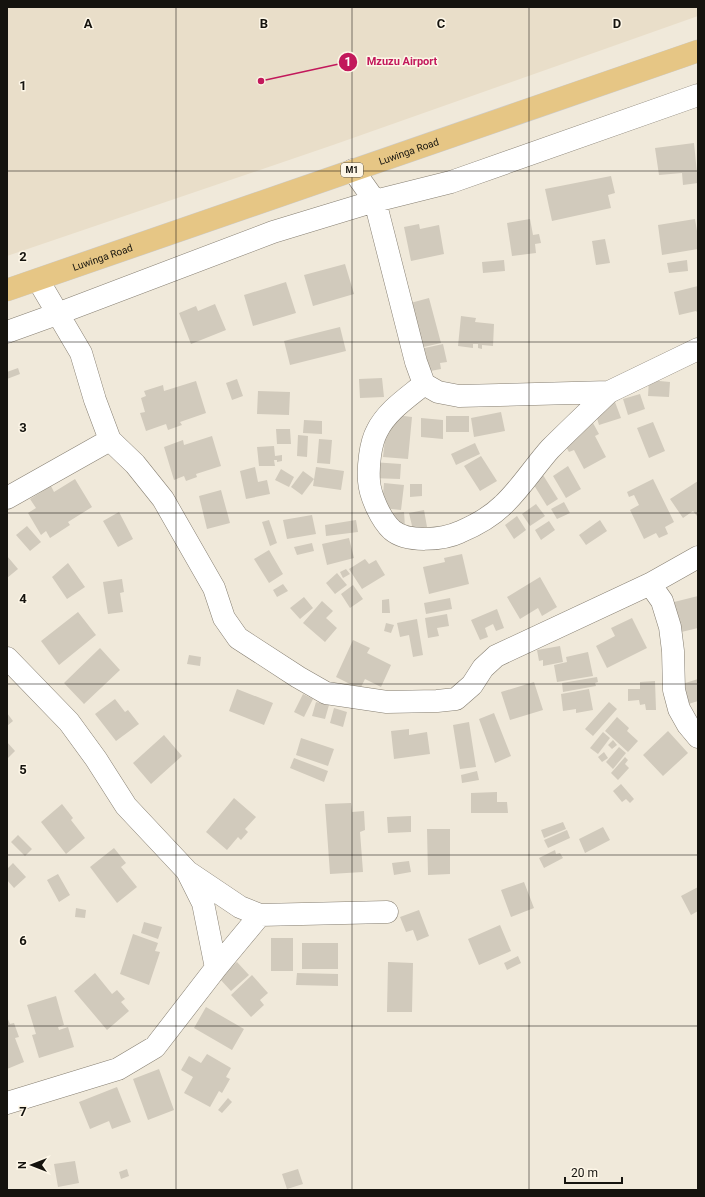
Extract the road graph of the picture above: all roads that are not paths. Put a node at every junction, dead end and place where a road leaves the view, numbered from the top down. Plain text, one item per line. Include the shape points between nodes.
1 (698, 51) edge
2 (698, 95) edge
3 (353, 170) junction
4 (375, 201) junction
5 (38, 280) junction
6 (7, 290) edge
7 (57, 314) junction
8 (7, 332) edge
9 (698, 349) edge
10 (424, 384) junction
11 (609, 392) junction
12 (110, 440) junction
13 (7, 498) edge
14 (698, 557) edge
15 (650, 584) junction
16 (7, 658) edge
17 (698, 737) edge
18 (187, 871) junction
19 (387, 912) dead end
20 (260, 915) junction
21 (216, 968) junction
22 (7, 1103) edge

1 - 3 highway, Luwinga Road / M1
2 - 4 street via 451,182
3 - 4 street
3 - 5 highway, Luwinga Road / M1
4 - 7 street via 273,232
4 - 10 street via 416,362
5 - 6 highway, Luwinga Road / M1
5 - 7 street
7 - 8 street
7 - 12 street via 81,353 94,400
9 - 11 street
10 - 11 street via 438,392 459,396
10 - 11 street via 388,414 376,432 370,455 369,482 374,503 393,530 409,537 432,539 458,533 503,506 550,450
12 - 13 street
12 - 15 street via 135,464 163,499 214,588 224,618 238,638 298,678 326,693 387,702 456,699 472,685 483,668 496,656
14 - 15 street
15 - 17 street via 662,601 670,627 674,690 679,709
16 - 18 street via 69,722 126,806
18 - 20 street via 240,907
18 - 21 street via 203,903
19 - 20 street
20 - 21 street
21 - 22 street via 155,1047 118,1069

